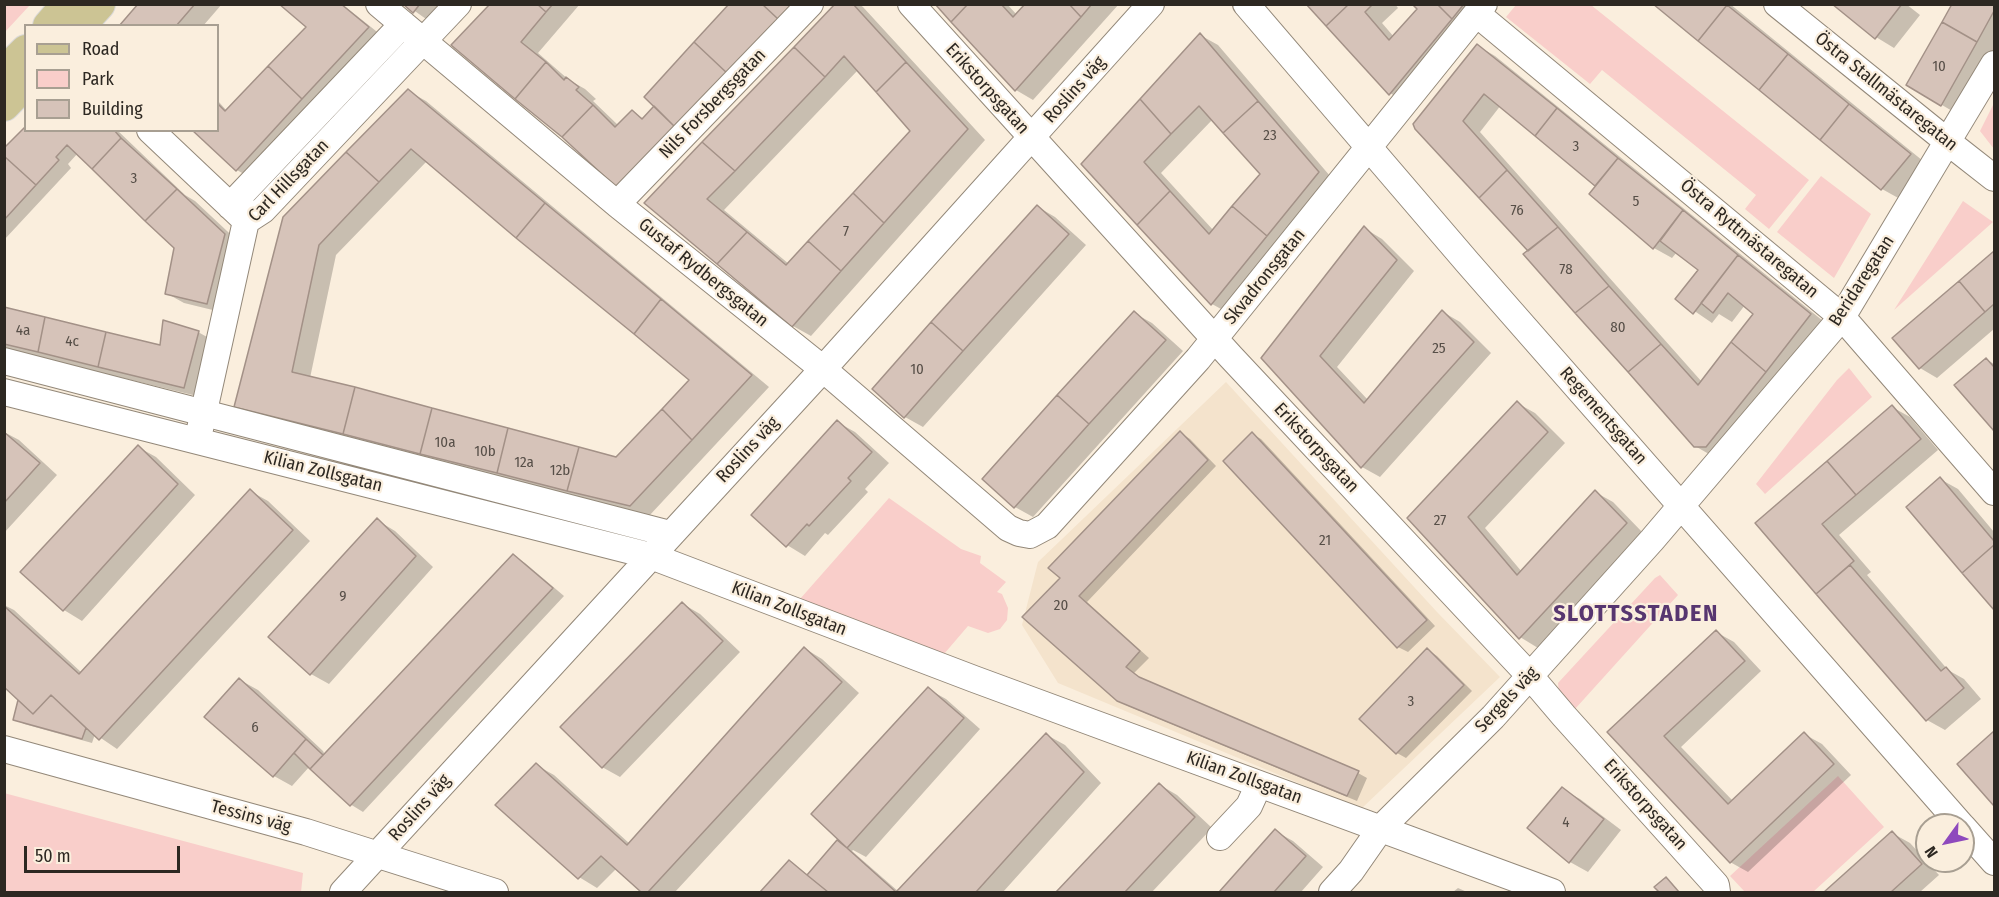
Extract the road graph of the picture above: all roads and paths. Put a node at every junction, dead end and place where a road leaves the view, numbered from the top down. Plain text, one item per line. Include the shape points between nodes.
1 (68, 4) edge
2 (99, 4) edge
3 (379, 4) edge
4 (458, 4) edge
5 (810, 4) edge
6 (911, 4) edge
7 (1151, 4) edge
8 (1246, 4) edge
9 (1777, 4) edge
10 (1481, 9) edge
11 (51, 24) edge
12 (81, 24) edge
13 (403, 24) junction
14 (424, 40) junction
15 (24, 53) edge
16 (1995, 64) edge
17 (4, 73) edge
18 (24, 84) edge
19 (4, 105) edge
20 (152, 132) edge
21 (1031, 138) junction
22 (1948, 142) junction
23 (1369, 148) junction
24 (1995, 178) edge
25 (617, 204) junction
26 (238, 214) junction
27 (1842, 317) junction
28 (1215, 339) junction
29 (4, 361) edge
30 (823, 369) junction
31 (4, 392) edge
32 (204, 411) junction
33 (198, 439) junction
34 (1995, 492) edge
35 (1680, 506) junction
36 (670, 534) junction
37 (1030, 535) joint
38 (651, 556) junction
39 (1530, 676) junction
40 (4, 749) edge
41 (1259, 784) junction
42 (1951, 813) edge
43 (1381, 828) junction
44 (1220, 837) dead end
45 (1975, 840) edge
46 (378, 855) junction
47 (1995, 862) edge
48 (343, 892) edge
49 (495, 892) edge
50 (1332, 892) edge
51 (1552, 892) edge
52 (1716, 892) edge

1 - 11 main road
2 - 12 main road
3 - 13 street, Gustaf Rydbergsgatan
4 - 14 street, Carl Hillsgatan
5 - 25 street, Nils Forsbergsgatan
6 - 21 street, Erikstorpsgatan
7 - 21 street, Roslins väg
8 - 23 street, Regementsgatan
9 - 22 street, Östra Stallmästaregatan
10 - 23 street, Skvadronsgatan
10 - 27 street, Östra Ryttmästaregatan
13 - 14 street, Gustaf Rydbergsgatan
13 - 26 street, Carl Hillsgatan
14 - 25 street, Gustaf Rydbergsgatan
14 - 26 street, Carl Hillsgatan via 263,210
15 - 17 main road
16 - 22 street, Beridaregatan
18 - 19 main road
20 - 26 street
21 - 28 street, Erikstorpsgatan
21 - 30 street, Roslins väg
22 - 24 street, Östra Stallmästaregatan
22 - 27 street, Beridaregatan
23 - 28 street, Skvadronsgatan
23 - 35 street, Regementsgatan
25 - 30 street, Gustaf Rydbergsgatan
26 - 32 street, Carl Hillsgatan
27 - 34 street, Östra Ryttmästaregatan
27 - 35 street, Beridaregatan
28 - 37 street, Skvadronsgatan via 1047,526
28 - 39 street, Erikstorpsgatan
29 - 32 street, Kilian Zollsgatan
30 - 36 street, Roslins väg
30 - 37 street, Gustaf Rydbergsgatan via 1008,528
31 - 33 street, Kilian Zollsgatan
32 - 33 street, Carl Hillsgatan
32 - 36 street, Kilian Zollsgatan
33 - 38 street, Kilian Zollsgatan
35 - 39 street, Sergels väg
35 - 42 street, Regementsgatan
36 - 38 street, Roslins väg
38 - 41 street, Kilian Zollsgatan
38 - 46 street, Roslins väg
39 - 43 street, Sergels väg
39 - 52 street, Erikstorpsgatan via 1716,885
40 - 46 street, Tessins väg
41 - 43 street, Kilian Zollsgatan
41 - 44 street via 1249,806
43 - 50 street, Sergels väg
43 - 51 street, Kilian Zollsgatan
45 - 47 street, Regementsgatan
46 - 48 street, Roslins väg
46 - 49 street, Tessins väg

